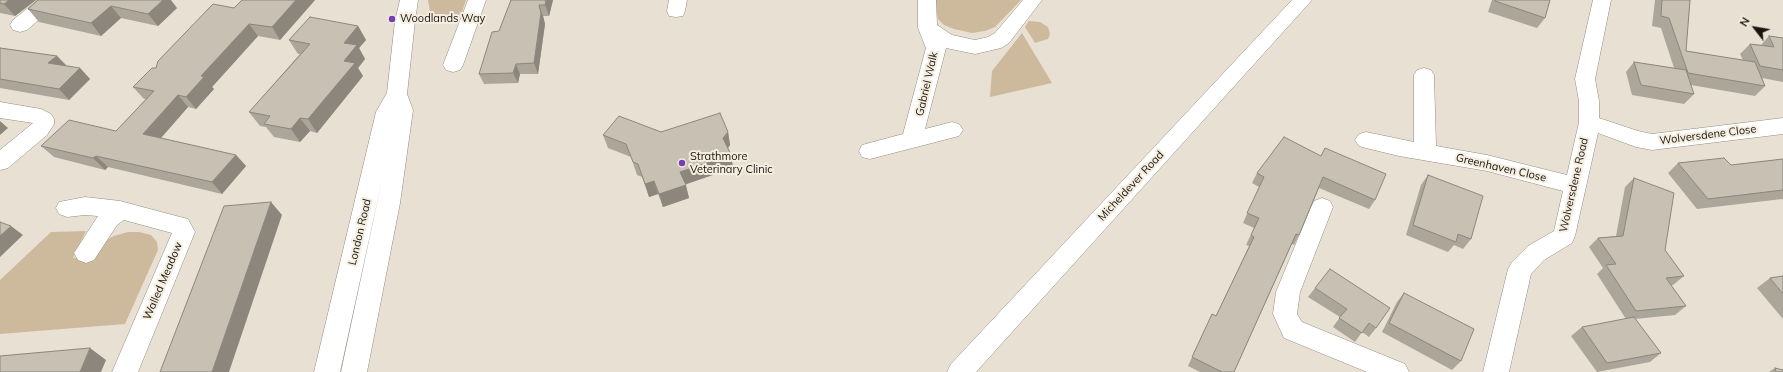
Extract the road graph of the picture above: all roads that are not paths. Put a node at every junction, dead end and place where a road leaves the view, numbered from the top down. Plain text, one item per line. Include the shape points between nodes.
1 (50, 0) edge
2 (409, 0) edge
3 (477, 0) edge
4 (927, 0) edge
5 (1033, 0) edge
6 (1303, 0) edge
7 (1602, 0) edge
8 (20, 24) dead end
9 (928, 28) junction
10 (453, 65) dead end
11 (1424, 75) dead end
12 (397, 94) junction
13 (0, 110) edge
14 (1589, 122) junction
15 (1783, 126) edge
16 (952, 130) dead end
17 (912, 140) junction
18 (1366, 140) dead end
19 (870, 151) dead end
20 (1425, 152) junction
21 (0, 162) edge
22 (1576, 186) junction
23 (1322, 207) dead end
24 (67, 208) dead end
25 (120, 210) junction
26 (86, 253) dead end
27 (125, 372) edge
28 (327, 372) edge
29 (354, 372) edge
30 (960, 372) edge
31 (1396, 372) edge
32 (1496, 372) edge

1 - 8 street
2 - 12 street, London Road
3 - 10 street
4 - 9 street, Gabriel Walk
5 - 9 street via 1002,38 984,46 975,47 946,41
6 - 30 street, Micheldever Road
7 - 14 street, Wolversdene Road via 1585,79
9 - 17 street, Gabriel Walk via 936,48
11 - 20 street
12 - 28 street, London Road via 386,112
12 - 29 street, London Road via 403,110 389,203
13 - 21 street via 34,114 44,119 44,124
14 - 15 street, Wolversdene Close via 1652,142
14 - 22 street, Wolversdene Road
16 - 17 street
17 - 19 street
18 - 20 street, Greenhaven Close
20 - 22 street, Greenhaven Close via 1487,163
22 - 32 street, Wolversdene Road via 1564,236 1536,253 1520,269
23 - 31 street via 1288,292 1285,314 1293,330
24 - 25 street, Walled Meadow via 84,206
25 - 26 street via 109,219
25 - 27 street, Walled Meadow via 180,226 184,232

